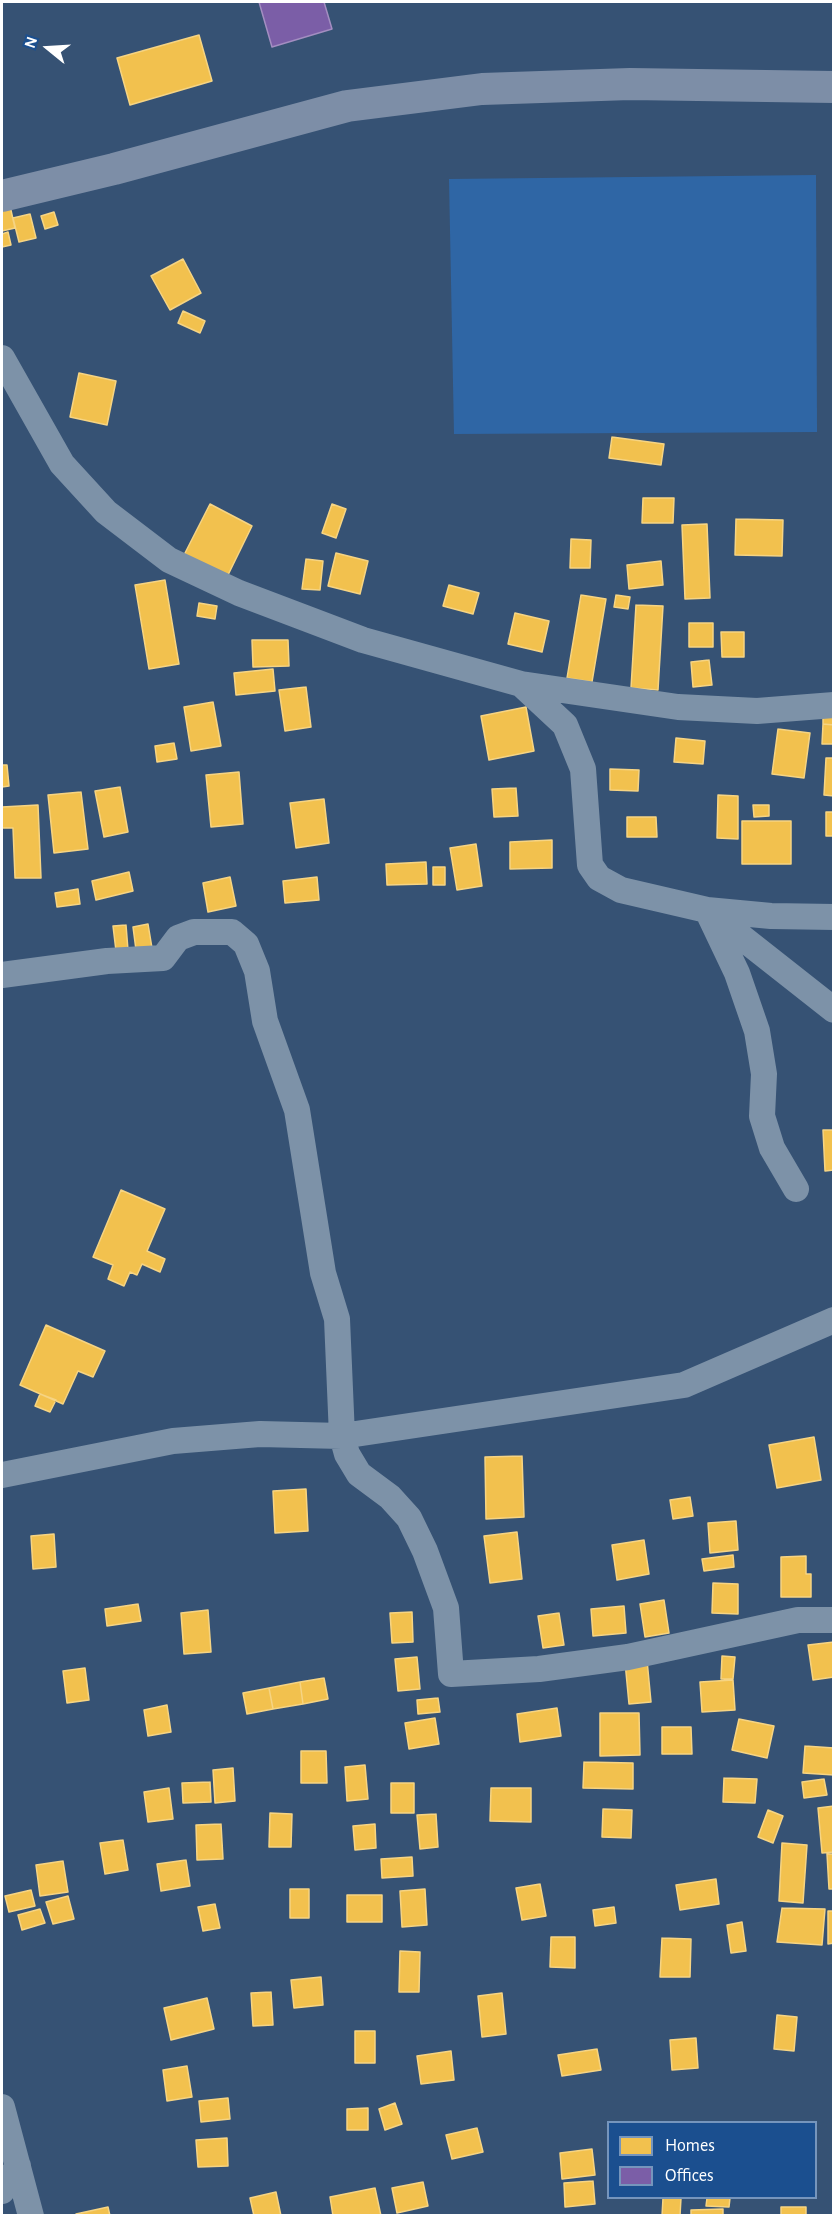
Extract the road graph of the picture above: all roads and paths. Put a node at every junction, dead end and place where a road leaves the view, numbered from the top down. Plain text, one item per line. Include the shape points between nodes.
1 (834, 87) edge
2 (2, 196) edge
3 (2, 358) edge
4 (521, 684) junction
5 (834, 705) edge
6 (707, 910) junction
7 (834, 917) edge
8 (2, 975) edge
9 (834, 1010) edge
10 (796, 1189) dead end
11 (834, 1320) edge
12 (342, 1436) junction
13 (2, 1475) edge
14 (834, 1620) edge
15 (2, 2107) edge
16 (18, 2166) junction
17 (2, 2191) edge
18 (31, 2216) edge

1 - 2 main road via 630,84 493,89 347,106
3 - 4 street via 62,464 106,512 169,560 238,593 363,640
4 - 5 street via 678,707 757,711
4 - 6 street via 565,726 583,769 590,865 599,878 621,890
6 - 7 street
6 - 9 street
6 - 10 street via 737,973 757,1031 764,1074 762,1116 772,1148
8 - 12 street via 163,958 178,938 194,932 232,932 246,944 257,971 265,1021 297,1110 322,1273 337,1319
11 - 12 street via 684,1385
12 - 13 street via 260,1434 173,1441
12 - 14 street via 359,1474 390,1497 409,1518 425,1551 446,1608 451,1674 540,1669 628,1657 798,1620
15 - 16 street
16 - 17 street
16 - 18 street

